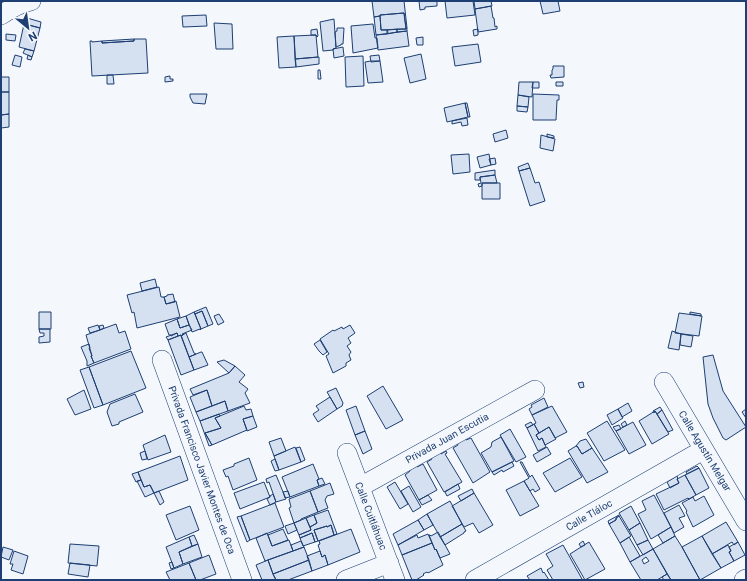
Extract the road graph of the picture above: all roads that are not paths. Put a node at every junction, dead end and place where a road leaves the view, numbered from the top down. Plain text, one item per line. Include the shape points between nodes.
1 (31, 1) edge
2 (1, 15) edge
3 (162, 360) dead end
4 (664, 382) dead end
5 (535, 390) dead end
6 (703, 450) junction
7 (347, 453) dead end
8 (360, 487) junction
9 (746, 521) edge
10 (392, 572) edge
11 (242, 580) edge
12 (346, 580) edge
13 (475, 580) edge

1 - 2 street
3 - 11 street, Privada Francisco Javier Montes de Oca
4 - 6 street, Calle Agustín Melgar
5 - 8 street, Privada Juan Escutia
6 - 9 street, Calle Agustín Melgar
6 - 13 street, Calle Tláloc
7 - 8 street, Calle Cuitláhuac
8 - 10 street, Calle Cuitláhuac
10 - 12 street

